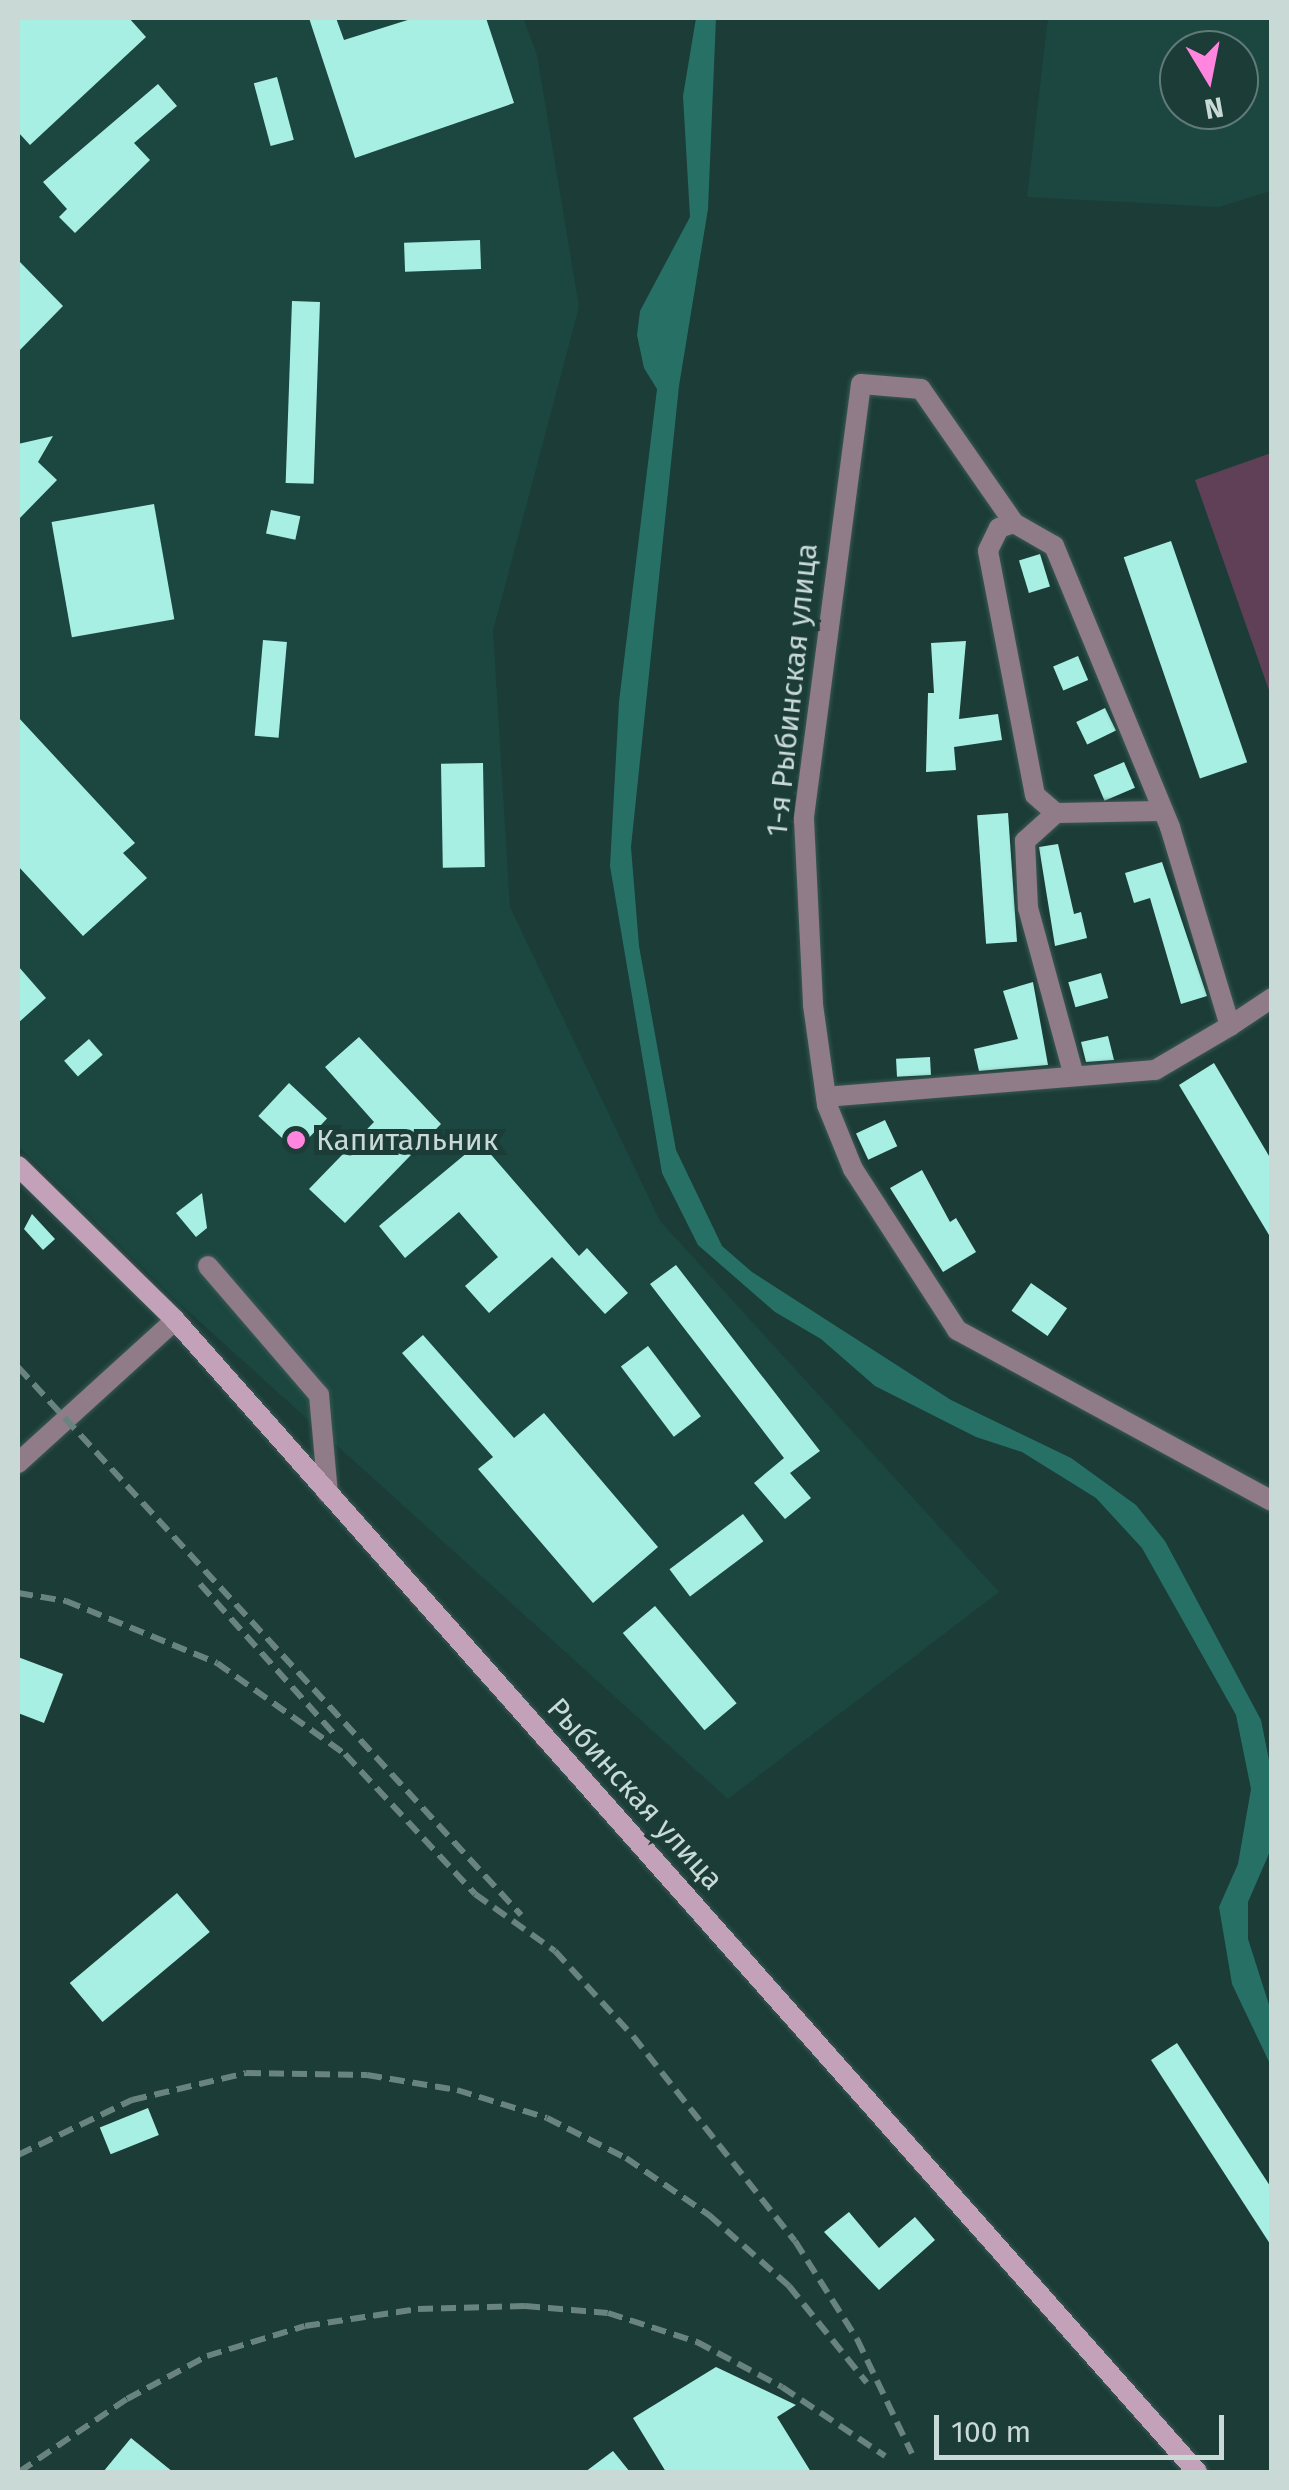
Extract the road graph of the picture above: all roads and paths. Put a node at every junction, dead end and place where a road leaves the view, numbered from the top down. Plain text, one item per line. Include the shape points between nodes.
1 (1014, 523) junction
2 (1056, 812) junction
3 (1161, 812) junction
4 (1272, 998) edge
5 (1230, 1026) junction
6 (1074, 1076) junction
7 (826, 1096) junction
8 (18, 1166) edge
9 (208, 1266) dead end
10 (174, 1320) junction
11 (18, 1463) edge
12 (328, 1494) junction
13 (1272, 1502) edge
14 (1197, 2472) edge

1 - 2 street via 998,528 988,552 1034,795
1 - 3 street via 1054,546
1 - 7 street, 1-я Рыбинская улица via 921,389 861,384 804,819 813,1006
2 - 3 street
2 - 6 street via 1025,841 1028,908
3 - 5 street
4 - 5 street
5 - 6 street via 1155,1070
6 - 7 street
7 - 13 street, 1-я Рыбинская улица via 853,1169 957,1330
8 - 10 main road, Рыбинская улица
9 - 12 street via 319,1395
10 - 11 street
10 - 12 main road, Рыбинская улица
12 - 14 main road, Рыбинская улица

